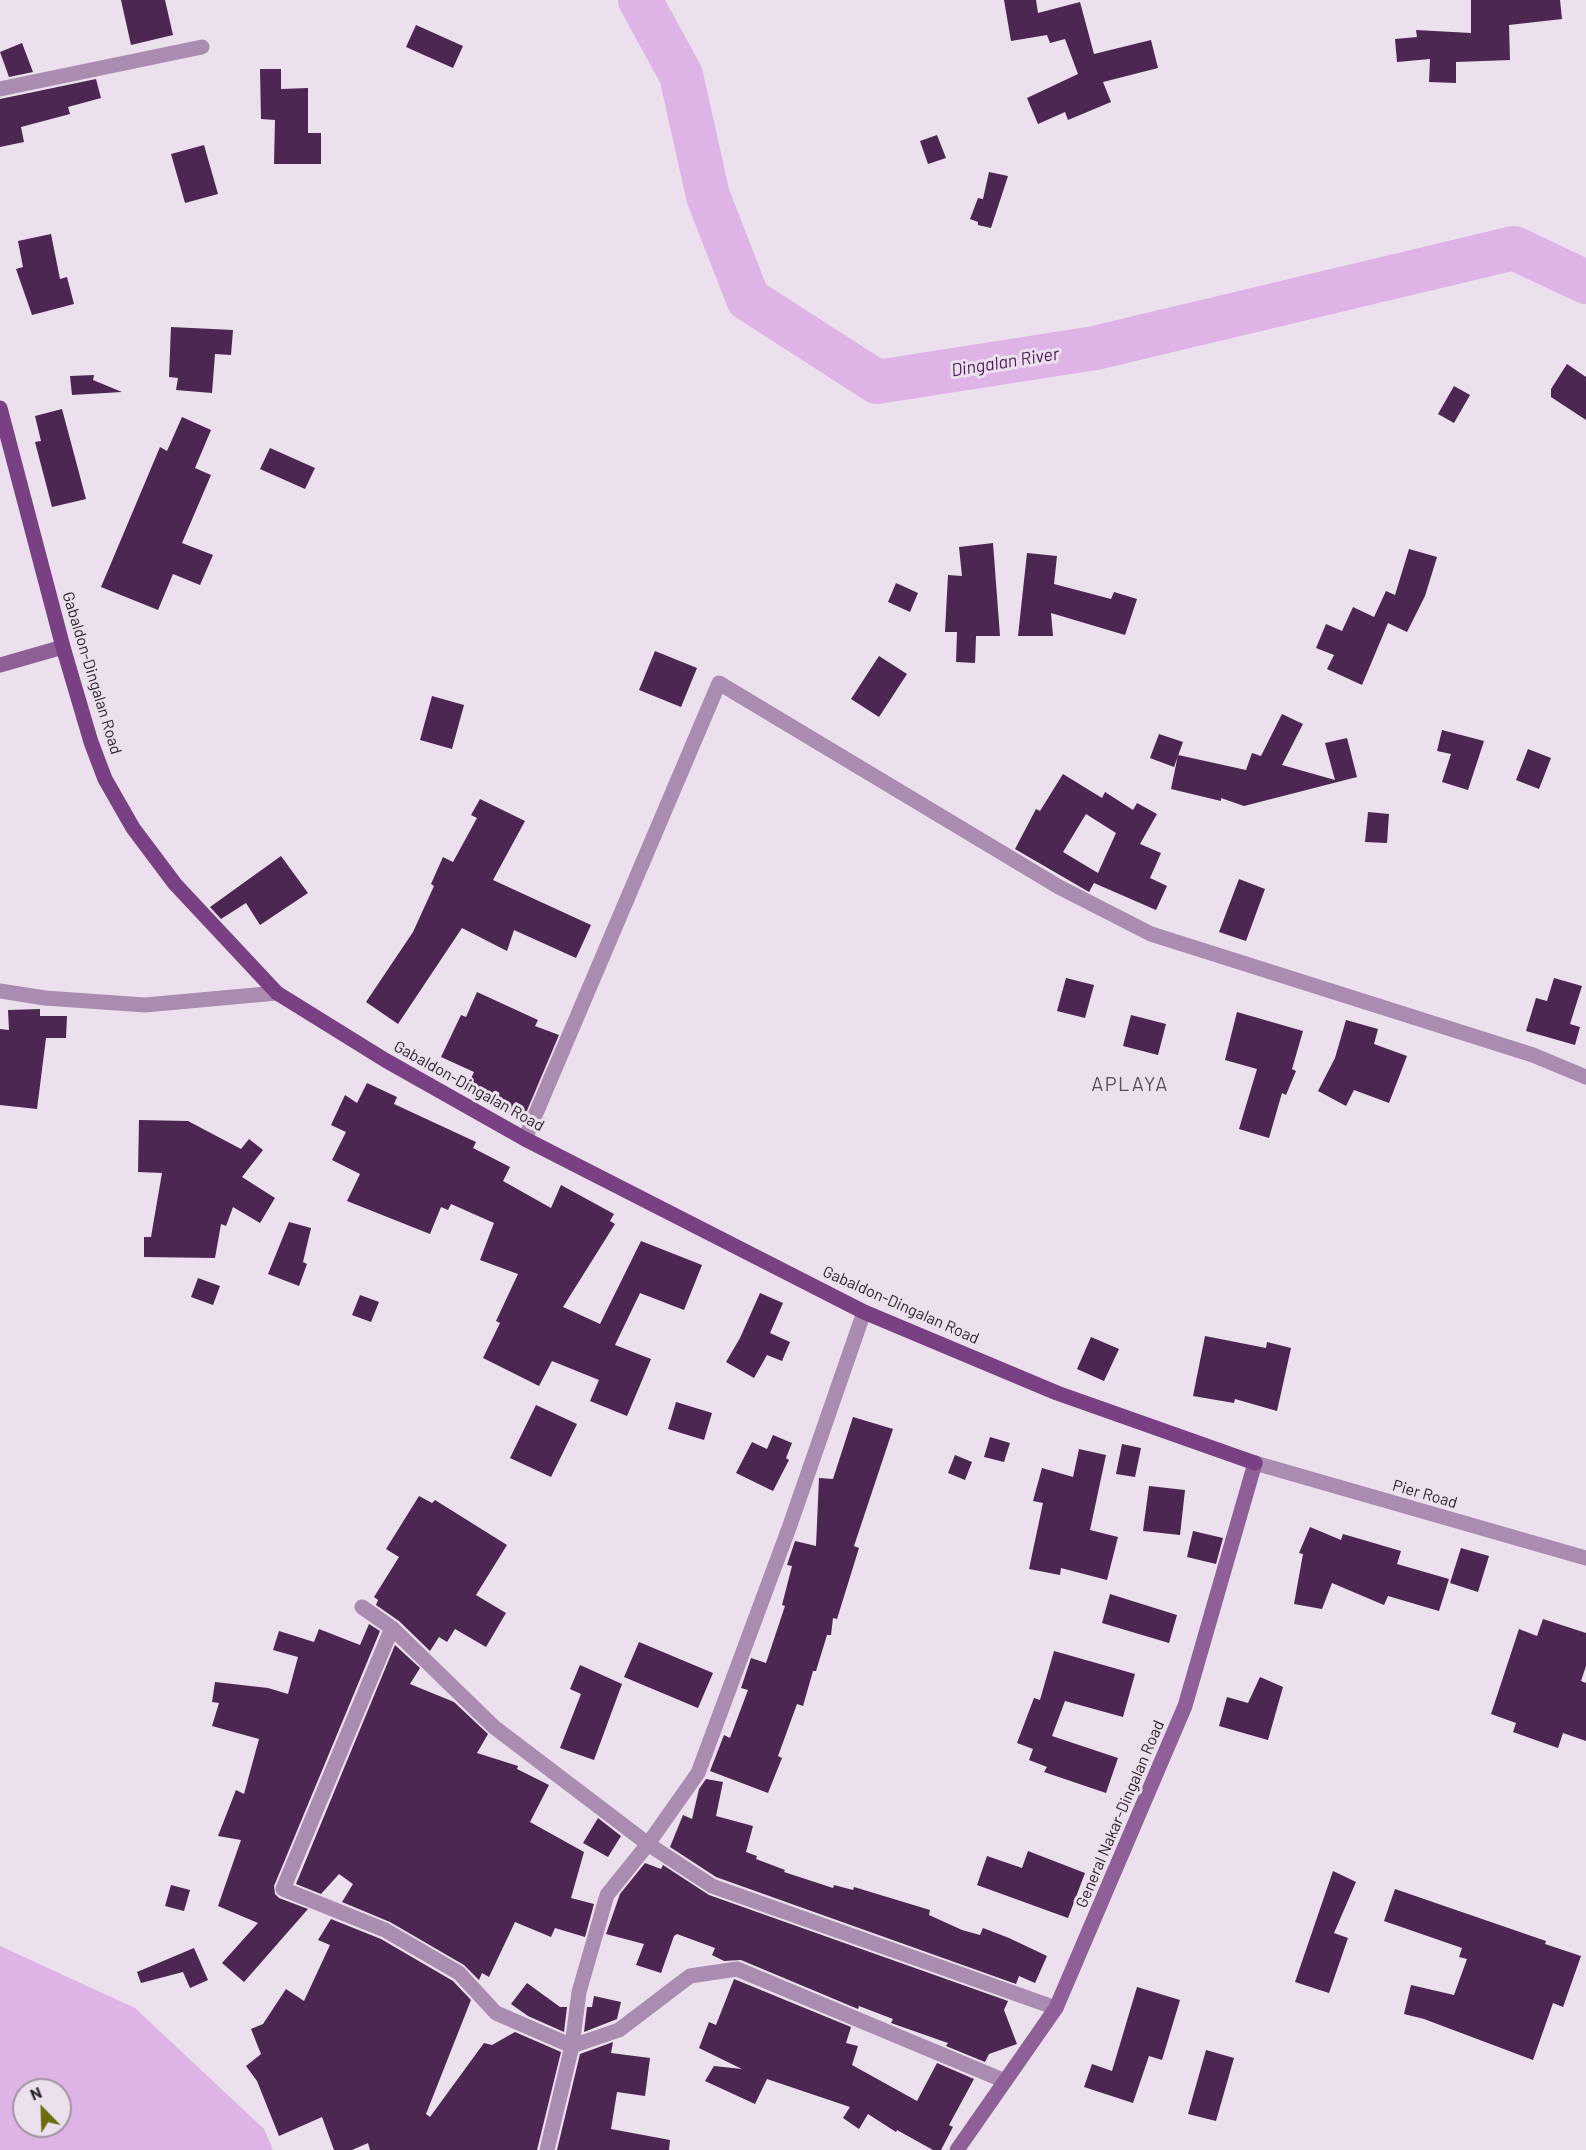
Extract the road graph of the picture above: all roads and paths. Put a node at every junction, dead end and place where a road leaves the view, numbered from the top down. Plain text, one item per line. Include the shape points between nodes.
1 (202, 47) dead end
2 (0, 89) edge
3 (0, 408) edge
4 (63, 647) junction
5 (0, 665) edge
6 (0, 991) edge
7 (277, 993) junction
8 (1586, 1077) edge
9 (525, 1139) junction
10 (864, 1312) junction
11 (1255, 1463) junction
12 (1586, 1558) edge
13 (362, 1606) dead end
14 (392, 1628) junction
15 (648, 1844) junction
16 (1056, 2008) junction
17 (572, 2046) junction
18 (1005, 2080) junction
19 (547, 2150) edge
20 (957, 2150) edge

1 - 2 street
3 - 4 main road, Gabaldon-Dingalan Road
4 - 5 main road
4 - 7 main road, Gabaldon-Dingalan Road via 91,742 105,778 133,828 175,884
6 - 7 street via 145,1005
7 - 9 main road, Gabaldon-Dingalan Road
8 - 9 street via 1533,1055 1151,934 1059,887 719,683
9 - 10 main road, Gabaldon-Dingalan Road
10 - 11 main road, Gabaldon-Dingalan Road via 1057,1393
10 - 15 street via 698,1773
11 - 12 street, Pier Road
11 - 16 main road, General Nakar-Dingalan Road via 1185,1706
13 - 14 street
14 - 15 street via 494,1727
14 - 17 street via 283,1889 385,1930 459,1973 496,2013
15 - 16 street via 712,1886
15 - 17 street via 607,1895 579,1992
16 - 18 main road, General Nakar-Dingalan Road
17 - 18 street via 619,2030 690,1976 737,1969
17 - 19 street
18 - 20 main road, General Nakar-Dingalan Road

